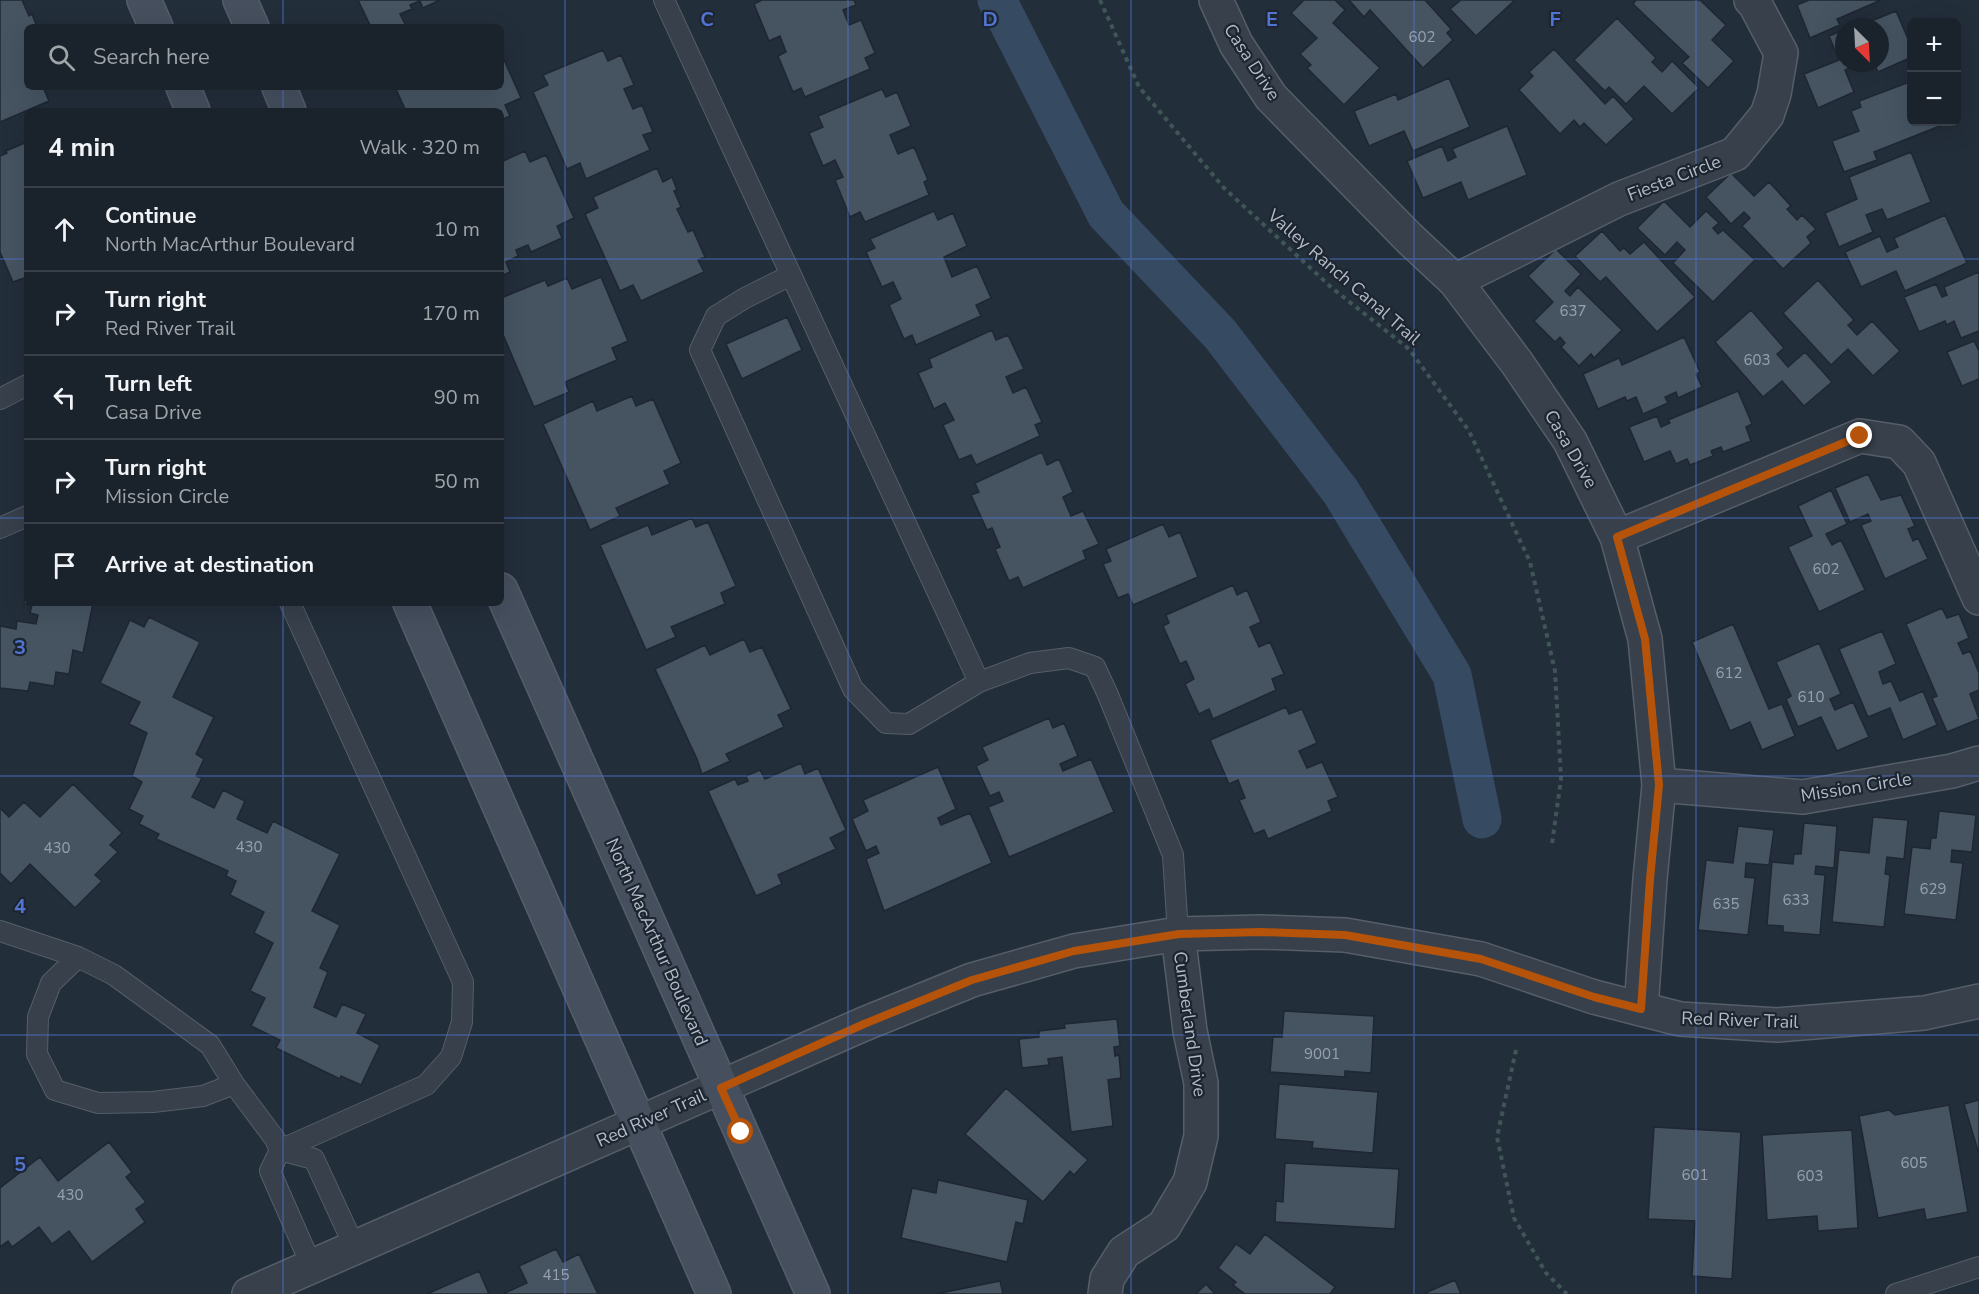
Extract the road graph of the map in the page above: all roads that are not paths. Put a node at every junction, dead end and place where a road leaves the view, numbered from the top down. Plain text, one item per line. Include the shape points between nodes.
1 (144, 0) edge
2 (240, 0) edge
3 (664, 0) edge
4 (1751, 0) edge
5 (1222, 2) edge
6 (155, 24) edge
7 (251, 24) edge
8 (184, 90) edge
9 (280, 90) edge
10 (192, 108) edge
11 (288, 108) edge
12 (791, 275) junction
13 (1455, 281) junction
14 (24, 387) edge
15 (0, 399) edge
16 (24, 517) edge
17 (0, 528) edge
18 (1617, 537) junction
19 (504, 597) edge
20 (1979, 598) edge
21 (291, 606) edge
22 (411, 606) edge
23 (979, 682) junction
24 (1979, 763) edge
25 (1659, 785) junction
26 (0, 931) edge
27 (1179, 934) junction
28 (78, 957) junction
29 (1979, 1001) edge
30 (1641, 1009) junction
31 (234, 1084) junction
32 (721, 1088) junction
33 (639, 1123) junction
34 (280, 1150) junction
35 (356, 1248) junction
36 (312, 1267) junction
37 (1979, 1267) edge
38 (249, 1294) edge
39 (714, 1294) edge
40 (813, 1294) edge
41 (1105, 1294) edge
42 (1896, 1294) edge

1 - 6 main road
2 - 7 main road
3 - 12 lane
4 - 13 street, Fiesta Circle via 1781,53 1767,115 1735,154 1619,199
5 - 13 street, Casa Drive via 1236,44 1271,97
8 - 10 main road
9 - 11 main road
12 - 23 lane
12 - 23 lane via 716,316 699,350 854,689 886,723 909,724
13 - 18 street, Casa Drive via 1570,441
14 - 15 lane
16 - 17 lane
18 - 20 street via 1860,436 1899,442 1919,463
18 - 25 street, Casa Drive via 1645,639
19 - 32 main road, North MacArthur Boulevard
21 - 34 lane via 463,982 462,1022 451,1057 426,1085
22 - 33 main road
23 - 27 lane via 1030,663 1069,658 1095,667 1173,855
24 - 25 street, Mission Circle via 1803,797
25 - 30 street, Casa Drive
26 - 28 lane
27 - 30 street, Red River Trail, bridge via 1345,935 1481,959
27 - 32 street, Red River Trail via 1074,951 972,980
27 - 41 street, Cumberland Drive via 1190,1031 1201,1083 1201,1136 1190,1182 1164,1226 1124,1252 1107,1279
28 - 31 lane via 114,975 210,1045
28 - 31 lane via 51,983 38,1017 37,1054 55,1090 98,1103 142,1102 203,1096
29 - 30 street, Red River Trail via 1924,1013 1777,1025 1680,1019
31 - 34 lane
32 - 33 street, Red River Trail
32 - 40 main road, North MacArthur Boulevard
33 - 35 street, Red River Trail
33 - 39 main road
34 - 35 lane via 314,1159
34 - 36 lane via 270,1171
35 - 36 street, Red River Trail
36 - 38 street, Red River Trail
37 - 42 lane

